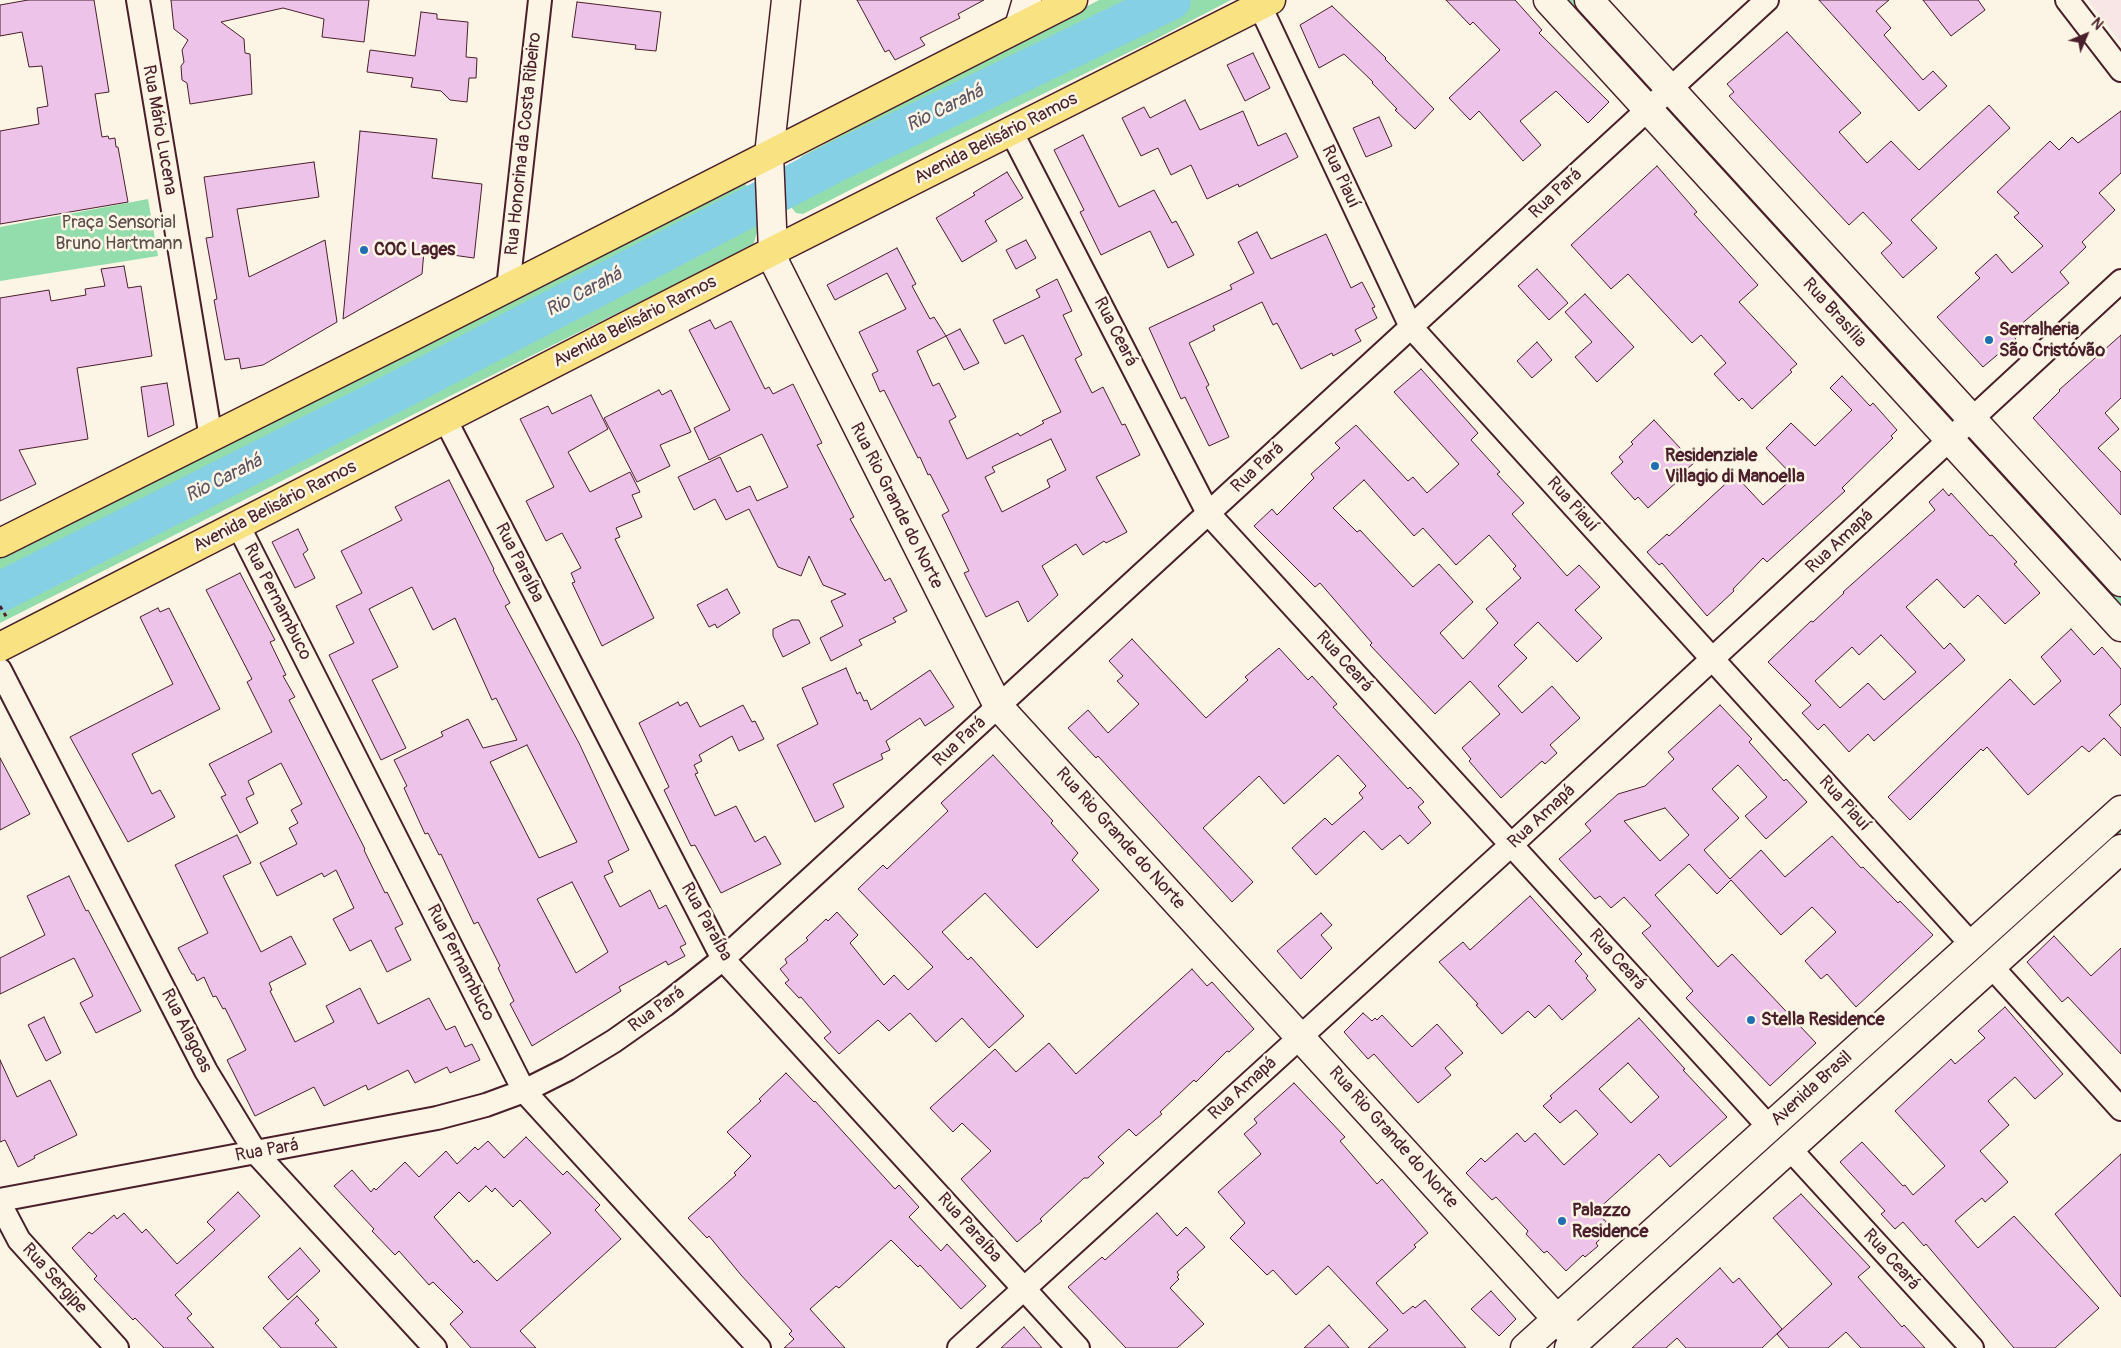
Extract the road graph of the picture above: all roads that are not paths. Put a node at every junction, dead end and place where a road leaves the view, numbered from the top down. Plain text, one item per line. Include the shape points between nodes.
1 (138, 0) edge
2 (540, 0) edge
3 (786, 0) edge
4 (1027, 0) edge
5 (1073, 0) edge
6 (1548, 0) edge
7 (1589, 0) edge
8 (1767, 0) edge
9 (2067, 0) edge
10 (1266, 3) edge
11 (1019, 27) junction
12 (2121, 70) edge
13 (1670, 89) junction
14 (1648, 109) junction
15 (1011, 131) junction
16 (769, 166) junction
17 (773, 242) junction
18 (2121, 281) edge
19 (508, 288) junction
20 (1411, 328) junction
21 (445, 419) junction
22 (1972, 419) junction
23 (211, 438) junction
24 (1950, 440) junction
25 (1208, 514) junction
26 (238, 525) junction
27 (0, 543) edge
28 (2121, 582) edge
29 (2121, 627) edge
30 (0, 647) edge
31 (1713, 660) junction
32 (0, 670) edge
33 (998, 706) junction
34 (2121, 810) edge
35 (1511, 845) junction
36 (2121, 849) edge
37 (1972, 945) junction
38 (723, 959) junction
39 (1991, 966) junction
40 (1300, 1036) junction
41 (524, 1091) junction
42 (2121, 1109) edge
43 (1769, 1127) junction
44 (1790, 1149) junction
45 (256, 1153) junction
46 (0, 1202) edge
47 (1024, 1289) junction
48 (1557, 1319) junction
49 (1577, 1346) edge
50 (117, 1348) edge
51 (435, 1348) edge
52 (759, 1348) edge
53 (960, 1348) edge
54 (1078, 1348) edge
55 (1525, 1348) edge
56 (1972, 1348) edge

1 - 23 street, Rua Mário Lucena
2 - 19 street, Rua Honorina da Costa Ribeiro
3 - 16 main road, Rua Rio Grande do Norte
4 - 11 main road
5 - 11 main road
6 - 14 main road, Rua Brasília
7 - 13 main road, Rua Brasília
8 - 13 street, Rua Pará
9 - 12 street
10 - 15 main road, Avenida Belisário Ramos
10 - 20 street, Rua Piauí
11 - 16 main road
13 - 14 street, Rua Pará
13 - 22 main road, Rua Brasília
14 - 20 street, Rua Pará
14 - 24 main road, Rua Brasília
15 - 17 main road, Avenida Belisário Ramos
15 - 25 street, Rua Ceará
16 - 17 main road, Rua Rio Grande do Norte
16 - 19 main road
17 - 21 main road, Avenida Belisário Ramos
17 - 33 main road, Rua Rio Grande do Norte via 776,265 788,294
18 - 22 street, Rua Amapá
19 - 23 main road
20 - 25 street, Rua Pará
20 - 31 street, Rua Piauí
21 - 26 main road, Avenida Belisário Ramos
21 - 38 street, Rua Paraíba
22 - 24 street, Rua Amapá
22 - 28 main road, Rua Brasília
23 - 27 main road
24 - 29 main road, Rua Brasília
24 - 31 street, Rua Amapá
25 - 33 street, Rua Pará
25 - 35 street, Rua Ceará
26 - 30 main road, Avenida Belisário Ramos
26 - 41 street, Rua Pernambuco
31 - 35 street, Rua Amapá
31 - 37 street, Rua Piauí
32 - 45 street, Rua Alagoas via 206,1071
33 - 38 street, Rua Pará
33 - 40 main road, Rua Rio Grande do Norte
34 - 37 main road, Avenida Brasil
35 - 40 street, Rua Amapá
35 - 43 street, Rua Ceará
36 - 39 main road, Avenida Brasil
37 - 43 main road, Avenida Brasil
38 - 41 street, Rua Pará via 614,1041
38 - 47 street, Rua Paraíba
39 - 42 street
39 - 44 main road, Avenida Brasil
40 - 47 street, Rua Amapá
40 - 48 main road, Rua Rio Grande do Norte
41 - 45 street, Rua Pará via 437,1118
41 - 52 street, Rua Pernambuco
43 - 48 main road, Avenida Brasil
44 - 49 main road, Avenida Brasil
44 - 56 street, Rua Ceará
45 - 46 street, Rua Pará
45 - 51 street, Rua Alagoas
46 - 50 street, Rua Sergipe via 20,1240
47 - 53 street, Rua Amapá
47 - 54 street, Rua Paraíba
48 - 49 main road, Rua Rio Grande do Norte
48 - 55 main road, Avenida Brasil

